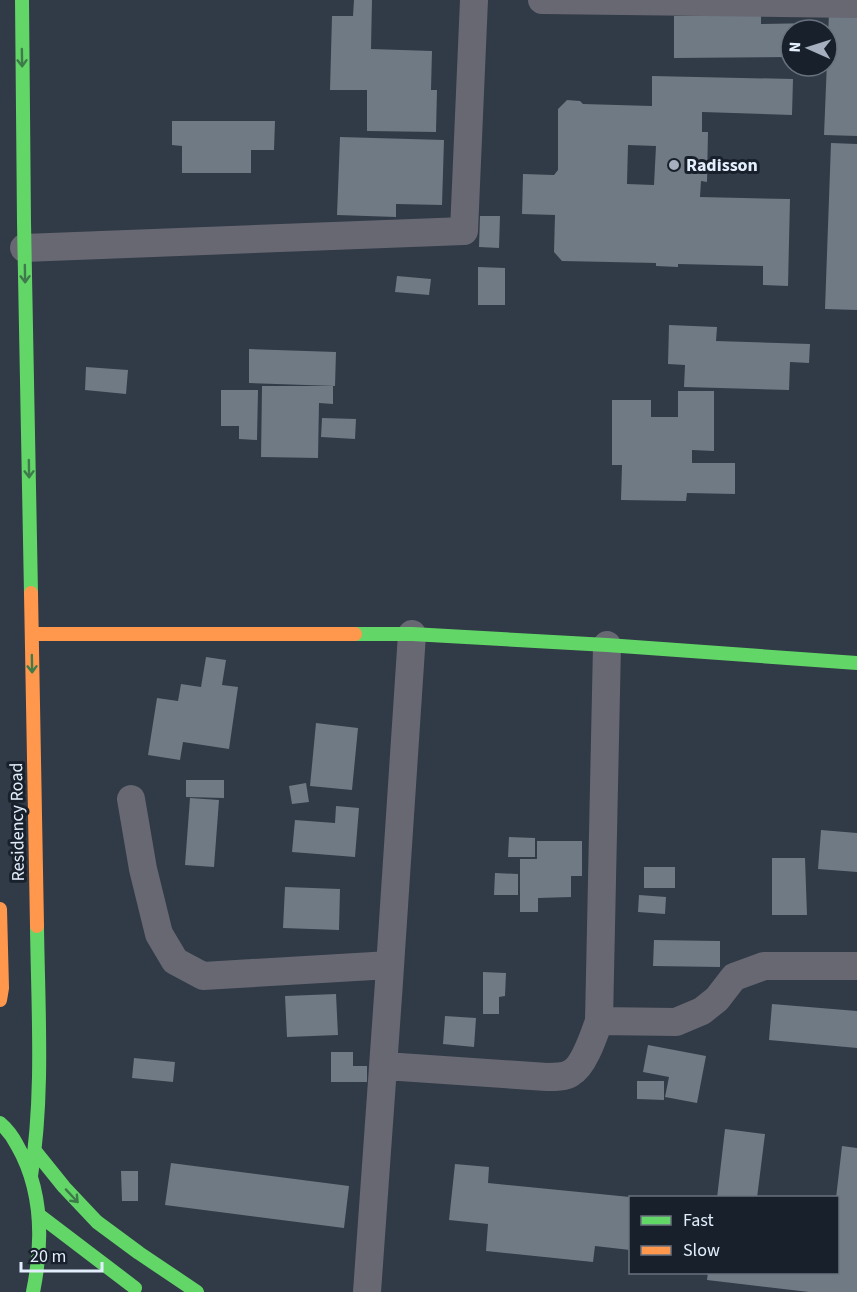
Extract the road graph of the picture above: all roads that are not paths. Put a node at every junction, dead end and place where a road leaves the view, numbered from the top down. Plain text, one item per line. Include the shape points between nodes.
1 (22, 0) edge
2 (474, 0) edge
3 (542, 0) edge
4 (857, 4) edge
5 (24, 248) junction
6 (32, 634) junction
7 (412, 634) junction
8 (607, 645) junction
9 (857, 663) edge
10 (130, 799) dead end
11 (0, 909) edge
12 (390, 965) junction
13 (857, 966) edge
14 (0, 1000) edge
15 (599, 1021) junction
16 (384, 1066) junction
17 (0, 1123) edge
18 (35, 1151) junction
19 (31, 1176) junction
20 (39, 1215) junction
21 (33, 1292) edge
22 (111, 1292) edge
23 (197, 1292) edge
24 (367, 1292) edge

1 -> 5 main road, Residency Road
2 - 5 street via 464,231
3 - 4 street
5 -> 6 main road, Residency Road
6 - 7 main road
6 -> 18 main road, Residency Road via 39,1063
7 - 8 main road
7 - 12 street
8 - 9 main road
8 - 15 street
10 - 12 street via 159,934 175,961 203,976
11 - 14 main road
12 - 16 street
13 - 15 street via 764,966 734,977 702,1011 676,1022
15 - 16 street via 583,1059 572,1072 561,1076
16 - 24 street
17 - 19 main road, Residency Road via 20,1149
18 - 19 main road, Residency Road
18 -> 23 main road via 97,1222
19 - 20 main road, Residency Road
20 - 21 main road, Residency Road via 40,1251
20 - 22 main road via 140,1289

